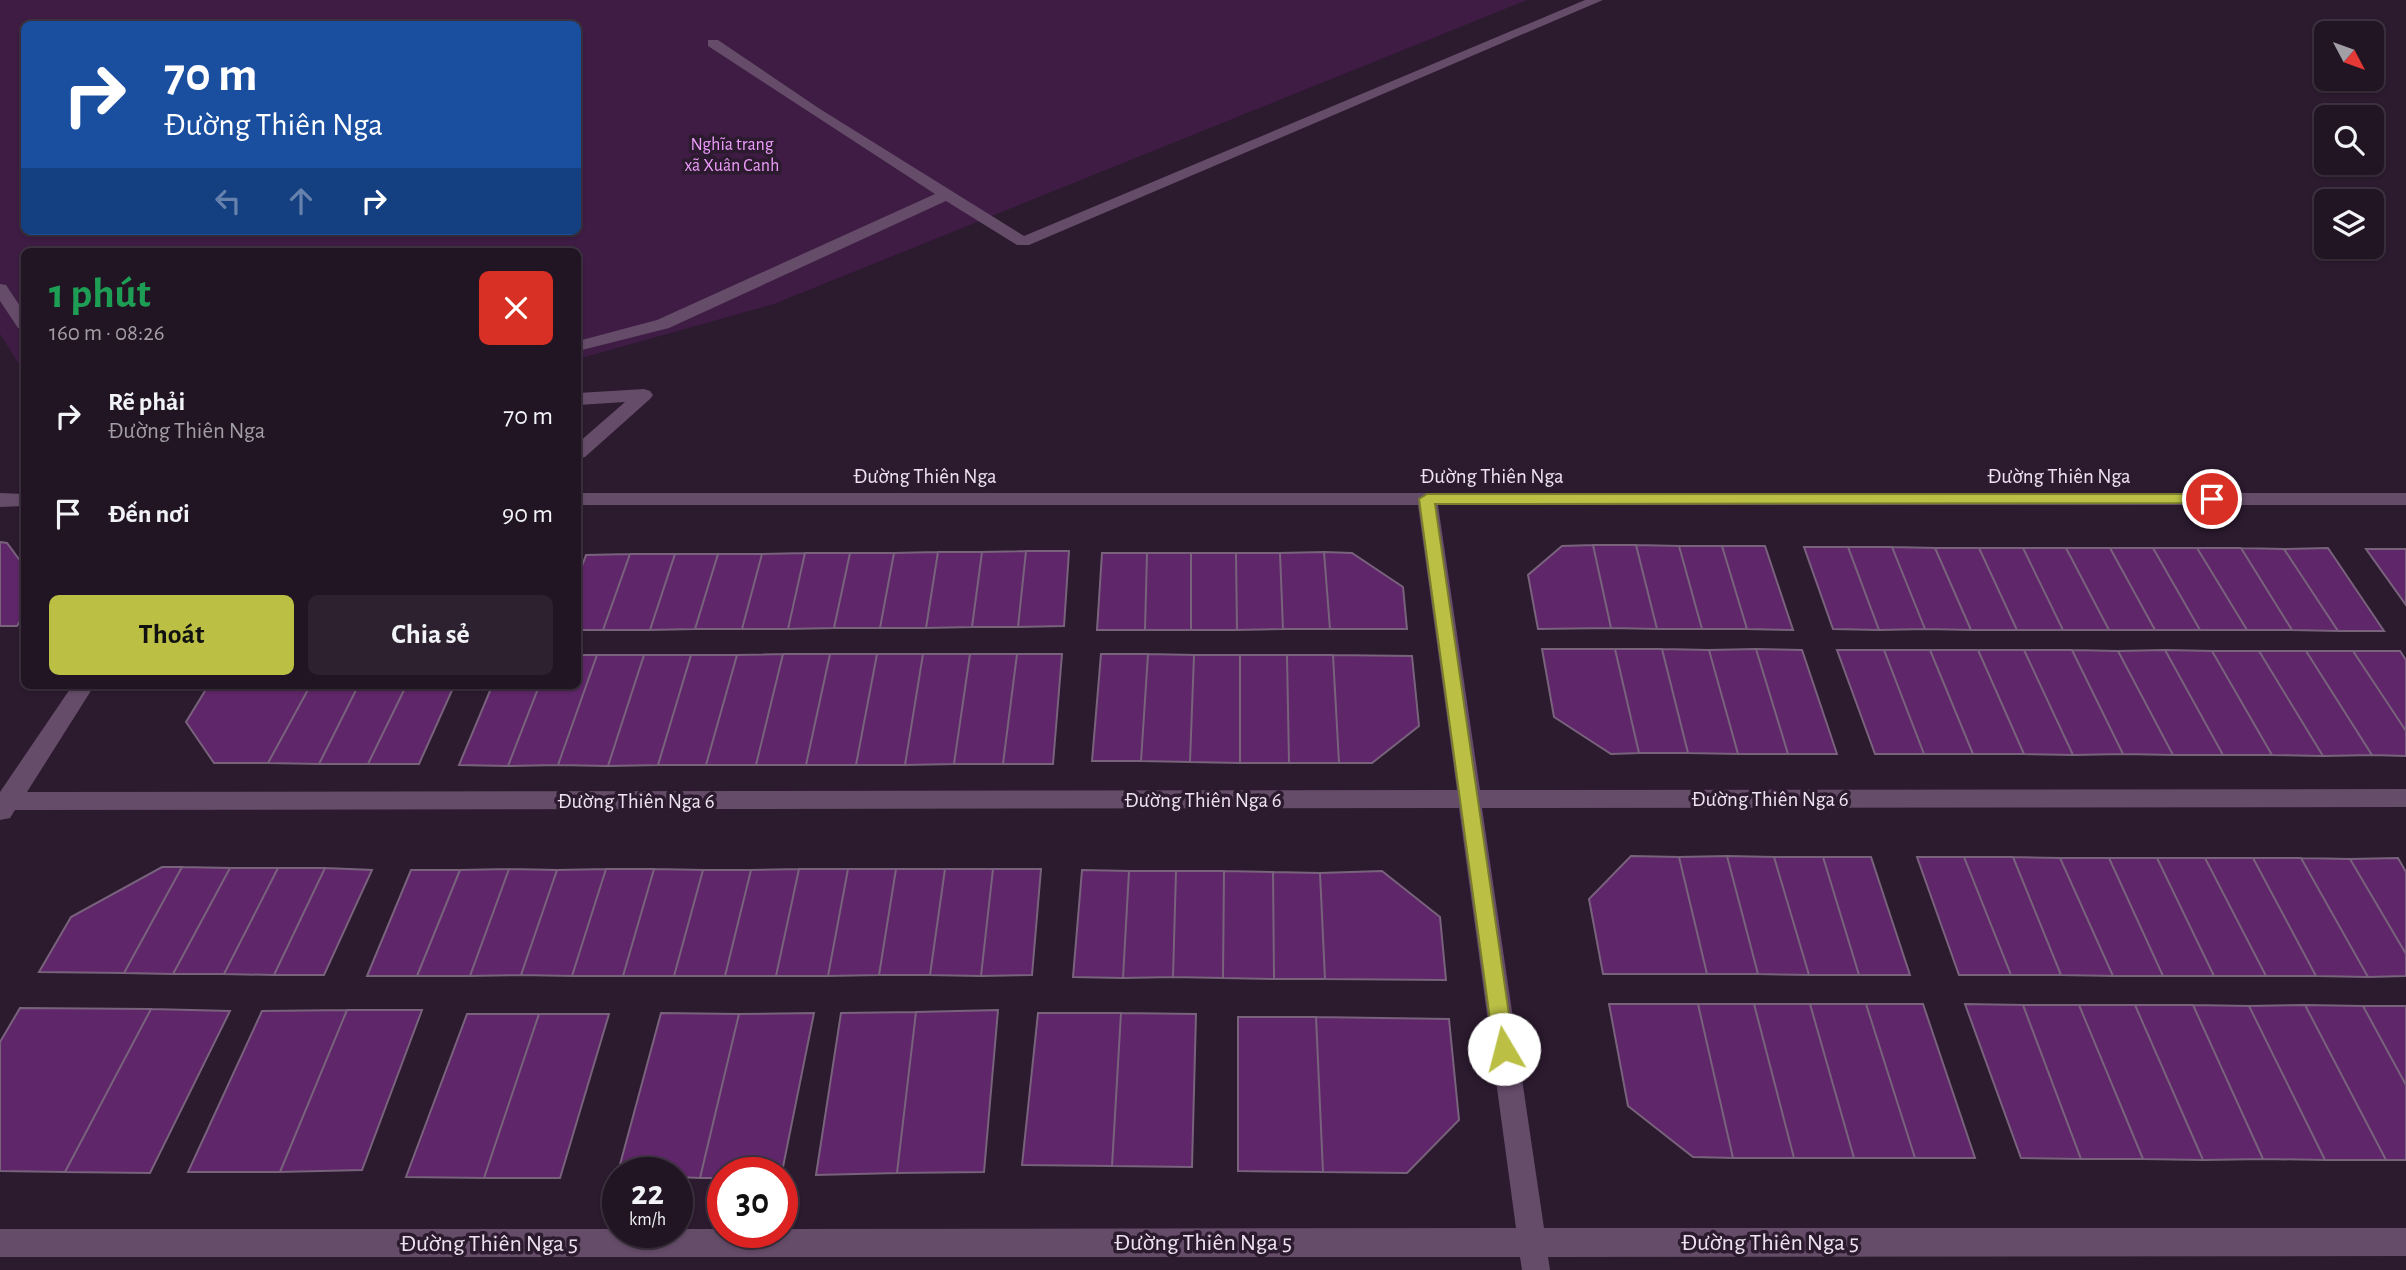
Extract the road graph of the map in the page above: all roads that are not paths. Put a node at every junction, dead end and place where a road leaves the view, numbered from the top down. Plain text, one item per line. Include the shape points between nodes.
1 (1597, 0) edge
2 (713, 43) dead end
3 (946, 195) junction
4 (0, 289) edge
5 (21, 320) edge
6 (581, 345) edge
7 (581, 399) edge
8 (581, 450) edge
9 (581, 499) edge
10 (1427, 499) junction
11 (2406, 499) edge
12 (0, 500) edge
13 (21, 500) edge
14 (81, 689) edge
15 (2406, 798) edge
16 (1469, 800) junction
17 (3, 806) edge
18 (2406, 1242) edge
19 (0, 1243) edge
20 (1534, 1256) edge

1 - 3 street via 1023,242
2 - 3 street
3 - 6 street via 663,324
4 - 5 street
7 - 8 street via 643,395
9 - 10 street, Đường Thiên Nga
10 - 11 street, Đường Thiên Nga
10 - 16 street
12 - 13 street
14 - 17 street
15 - 16 street, Đường Thiên Nga 6
16 - 17 street, Đường Thiên Nga 6
16 - 20 street
18 - 20 street, Đường Thiên Nga 5
19 - 20 street, Đường Thiên Nga 5

